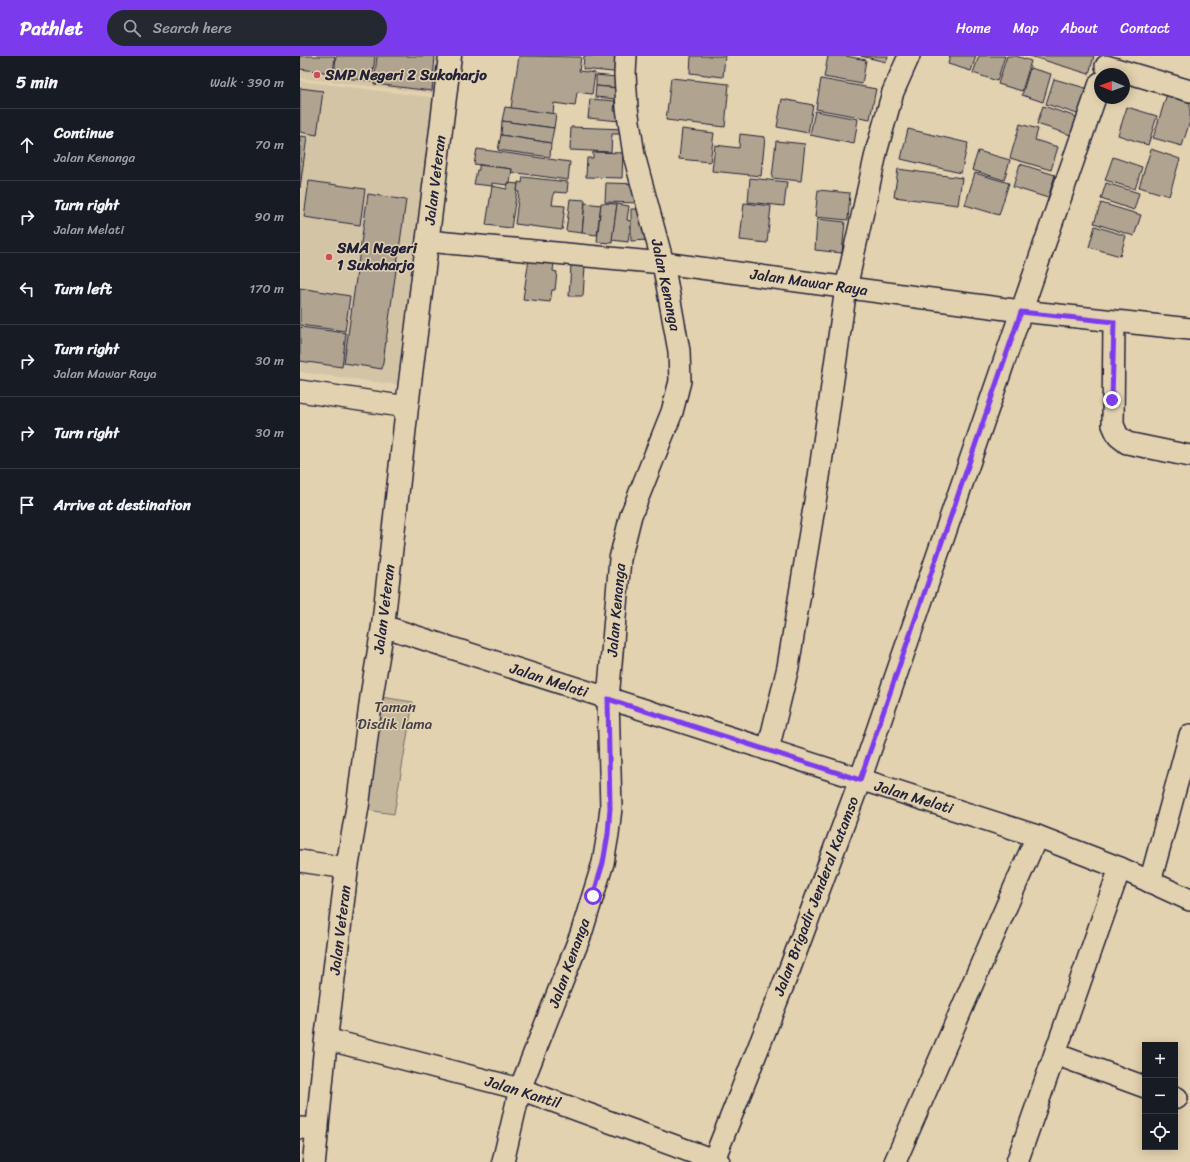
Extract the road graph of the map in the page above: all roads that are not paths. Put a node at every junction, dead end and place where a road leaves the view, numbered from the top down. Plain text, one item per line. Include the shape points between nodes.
1 (450, 56) edge
2 (626, 56) edge
3 (909, 56) edge
4 (1130, 76) edge
5 (1190, 91) edge
6 (1094, 102) edge
7 (427, 241) junction
8 (663, 263) junction
9 (846, 288) junction
10 (1021, 312) junction
11 (1114, 322) junction
12 (1190, 329) edge
13 (300, 391) edge
14 (407, 407) junction
15 (1190, 456) edge
16 (383, 626) junction
17 (608, 699) junction
18 (1190, 735) edge
19 (768, 750) junction
20 (860, 780) junction
21 (1038, 836) junction
22 (300, 861) edge
23 (347, 868) junction
24 (1120, 868) junction
25 (1150, 882) junction
26 (1190, 900) edge
27 (326, 1039) junction
28 (1054, 1054) junction
29 (1142, 1085) edge
30 (520, 1089) junction
31 (309, 1128) edge
32 (716, 1161) edge
33 (314, 1162) edge
34 (503, 1162) edge
35 (895, 1162) edge
36 (1017, 1162) edge

1 - 7 main road, Jalan Veteran
2 - 8 street, Jalan Kenanga via 627,108 634,155
3 - 9 street via 893,92 877,149
4 - 5 street
6 - 10 street, Jalan Brigadir Jenderal Katamso
7 - 8 street, Jalan Mawar Raya
7 - 14 main road, Jalan Veteran
8 - 9 street, Jalan Mawar Raya
8 - 17 street, Jalan Kenanga via 679,351 680,381 672,412 631,516 620,560
9 - 10 street, Jalan Mawar Raya
9 - 19 street via 819,477 789,659
10 - 11 street, Jalan Mawar Raya
10 - 20 street, Jalan Brigadir Jenderal Katamso
11 - 12 street, Jalan Mawar Raya
11 - 15 street via 1113,425 1118,436 1127,443
13 - 14 street
14 - 16 main road, Jalan Veteran
16 - 17 street, Jalan Melati
16 - 23 main road, Jalan Veteran
17 - 19 street, Jalan Melati
17 - 30 street, Jalan Kenanga via 610,808 603,863 581,934
18 - 25 street
19 - 20 street, Jalan Melati
20 - 21 street, Jalan Melati
20 - 32 street, Jalan Brigadir Jenderal Katamso
21 - 24 street, Jalan Melati
21 - 35 street
22 - 23 street
23 - 27 main road, Jalan Veteran
24 - 25 street, Jalan Melati
24 - 28 street
25 - 26 street, Jalan Melati
27 - 30 street, Jalan Kantil
27 - 31 main road, Jalan Veteran
28 - 29 street
28 - 36 street
30 - 32 street, Jalan Kantil
30 - 34 street, Jalan Kenanga
31 - 33 main road, Jalan Veteran

